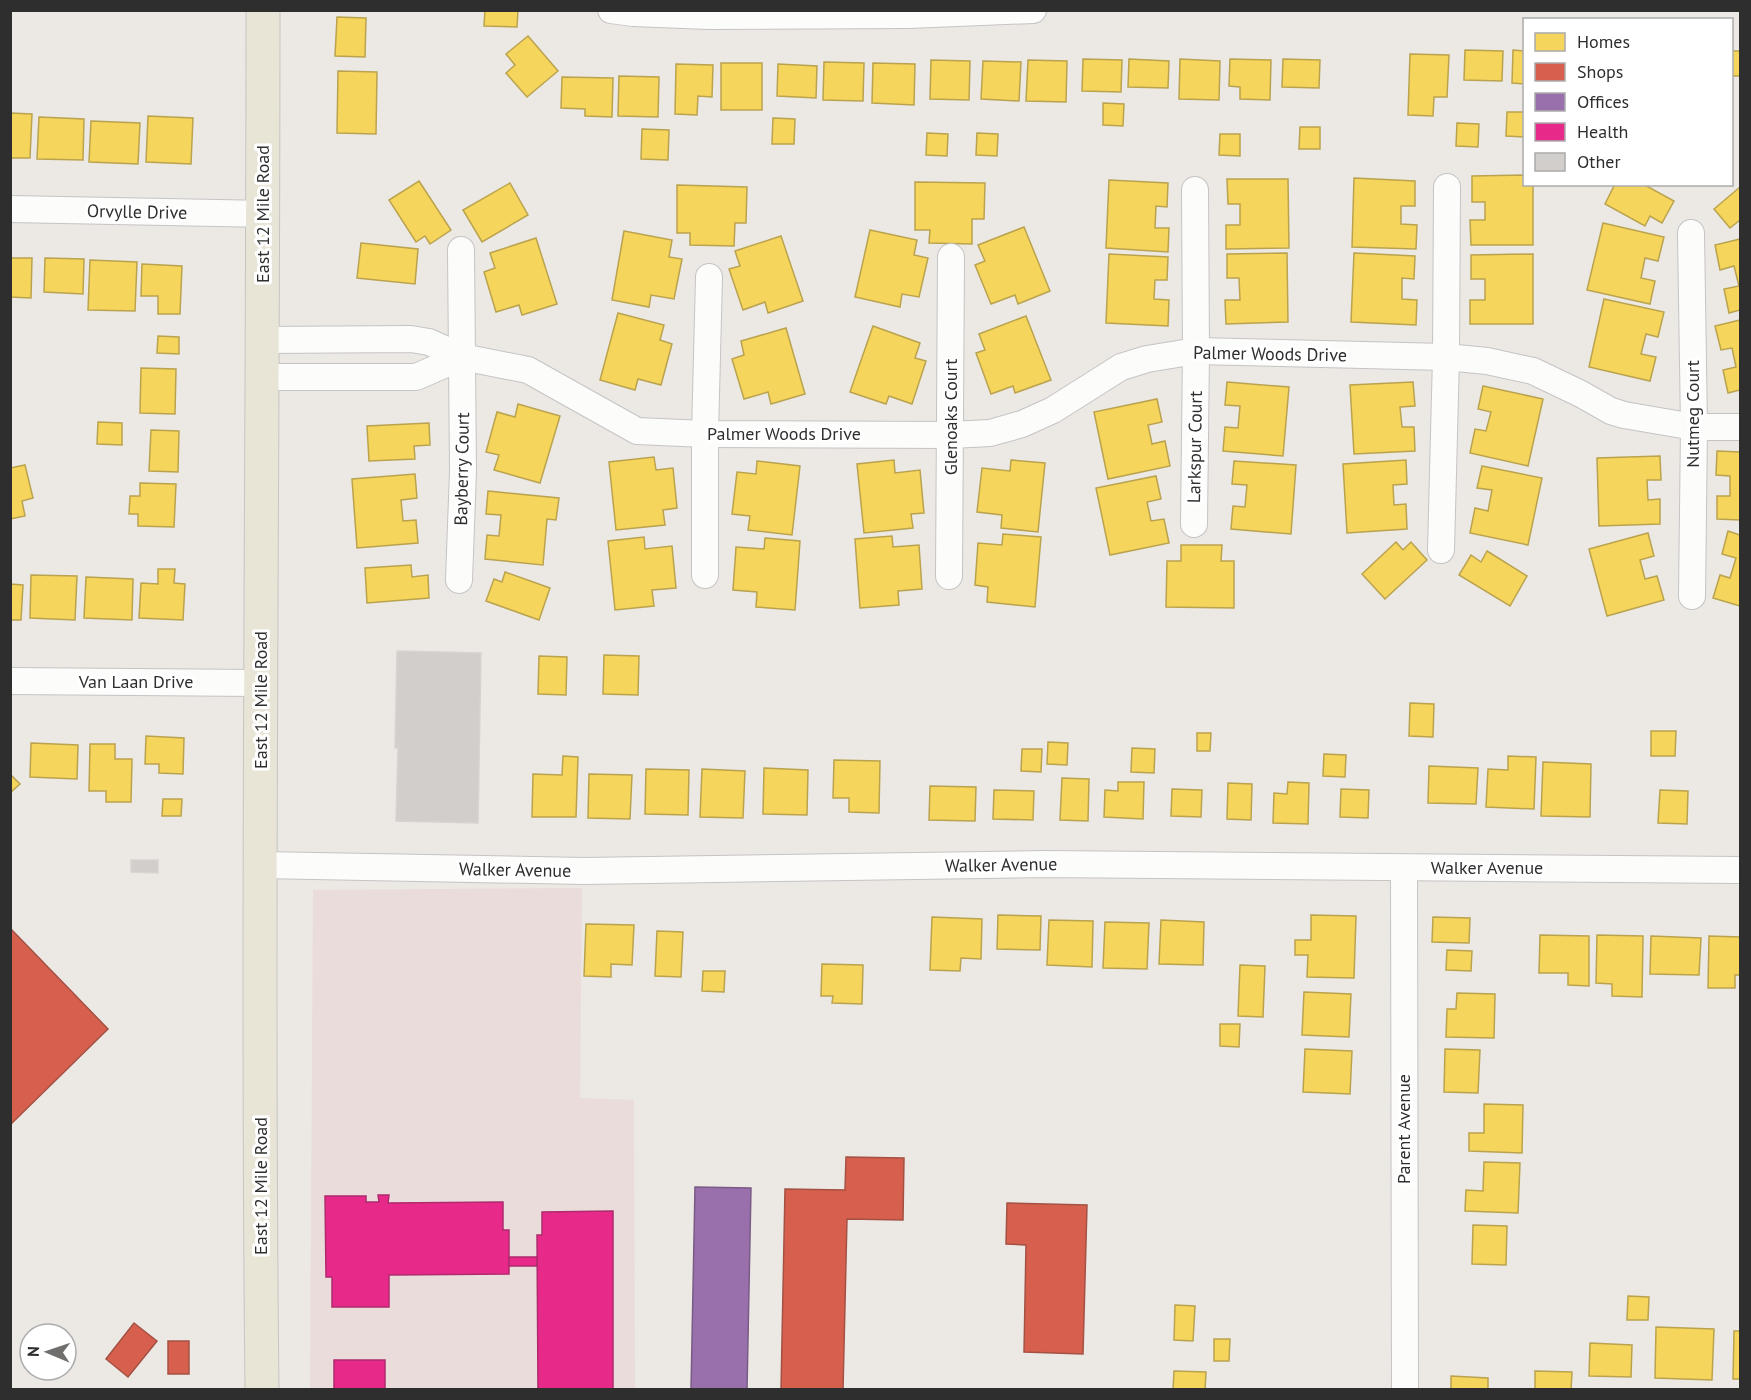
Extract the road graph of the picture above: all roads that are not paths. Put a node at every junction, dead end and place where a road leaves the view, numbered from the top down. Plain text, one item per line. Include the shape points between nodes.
1 (263, 10) edge
2 (611, 10) edge
3 (1033, 10) edge
4 (909, 13) edge
5 (1447, 187) dead end
6 (1195, 190) dead end
7 (10, 209) edge
8 (263, 214) junction
9 (1691, 233) dead end
10 (461, 250) dead end
11 (951, 257) dead end
12 (709, 277) dead end
13 (264, 340) junction
14 (1196, 351) junction
15 (462, 357) junction
16 (1446, 357) junction
17 (263, 377) junction
18 (1694, 427) junction
19 (1740, 427) edge
20 (705, 434) junction
21 (951, 435) junction
22 (1194, 524) dead end
23 (1441, 550) dead end
24 (705, 575) dead end
25 (949, 576) dead end
26 (459, 580) dead end
27 (1692, 596) dead end
28 (10, 681) edge
29 (262, 683) junction
30 (261, 865) junction
31 (1404, 868) junction
32 (1740, 870) edge
33 (262, 1389) edge
34 (1405, 1389) edge

1 - 8 main road, East 12 Mile Road
2 - 4 street via 709,16
3 - 4 street
5 - 16 street
6 - 14 street, Larkspur Court
7 - 8 street, Orvylle Drive
8 - 13 main road, East 12 Mile Road
9 - 18 street, Nutmeg Court
10 - 15 street, Bayberry Court
11 - 21 street, Glenoaks Court
12 - 20 street
13 - 15 street, Palmer Woods Drive via 411,339 429,342
13 - 17 main road, East 12 Mile Road
14 - 16 street, Palmer Woods Drive
14 - 21 street, Palmer Woods Drive via 1122,368 1022,424 990,433
14 - 22 street, Larkspur Court
15 - 17 street via 416,376
15 - 20 street, Palmer Woods Drive via 528,370 637,431
15 - 26 street, Bayberry Court
16 - 18 street, Palmer Woods Drive via 1533,371 1611,411
16 - 23 street
17 - 29 main road, East 12 Mile Road
18 - 19 street, Palmer Woods Drive
18 - 27 street, Nutmeg Court
20 - 21 street, Palmer Woods Drive
20 - 24 street
21 - 25 street, Glenoaks Court
28 - 29 street, Van Laan Drive
29 - 30 main road, East 12 Mile Road
30 - 31 street, Walker Avenue via 584,871 1043,864
30 - 33 main road, East 12 Mile Road
31 - 32 street, Walker Avenue
31 - 34 street, Parent Avenue

